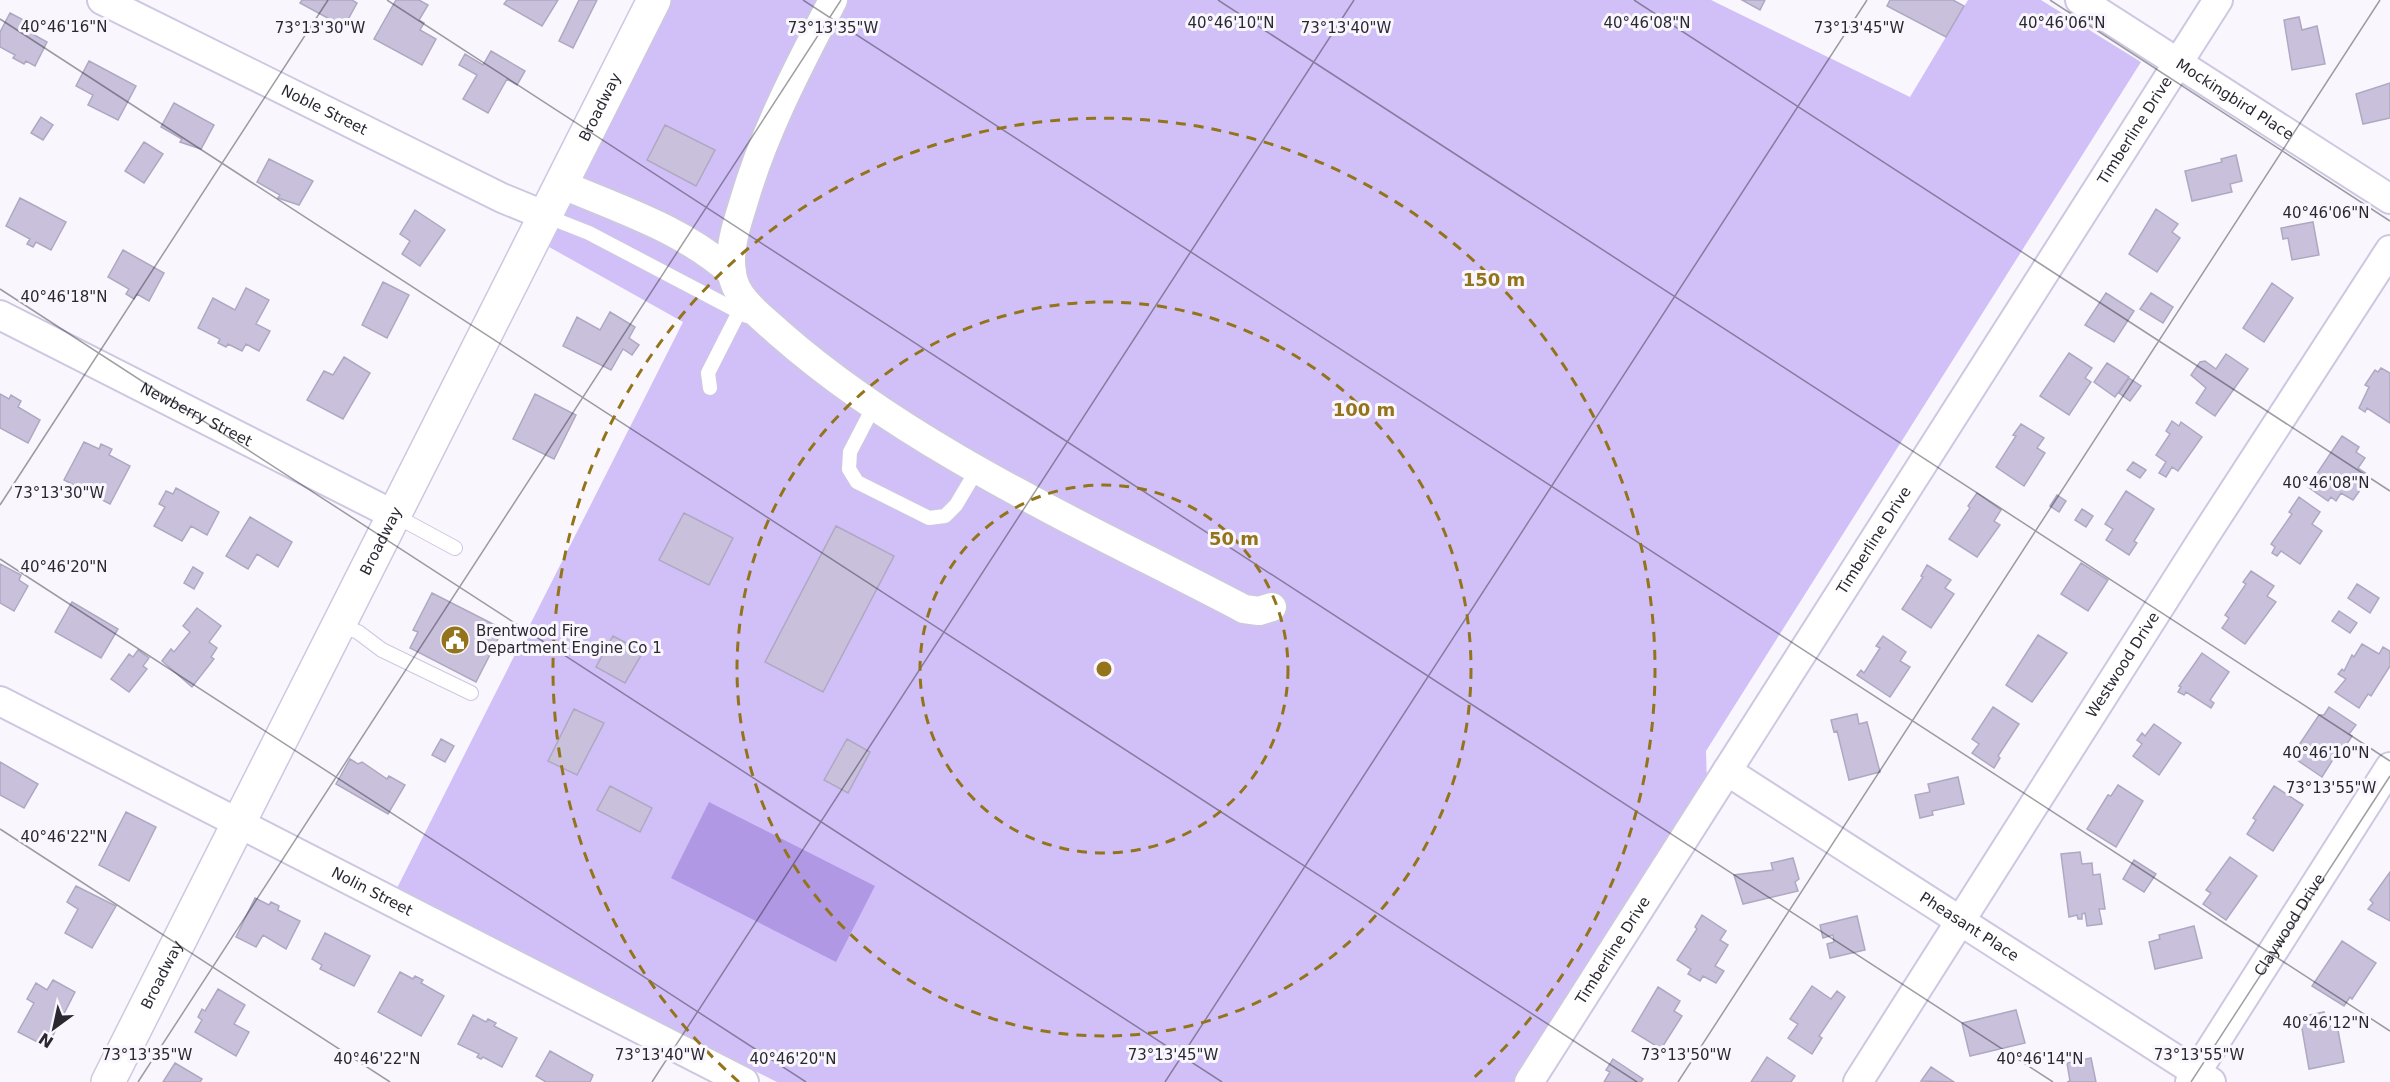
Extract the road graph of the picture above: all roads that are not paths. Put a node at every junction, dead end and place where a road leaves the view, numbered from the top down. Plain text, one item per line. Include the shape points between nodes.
1 (102, 0) edge
2 (654, 0) edge
3 (833, 0) edge
4 (2080, 0) edge
5 (2218, 0) edge
6 (2178, 63) junction
7 (561, 184) junction
8 (2390, 199) edge
9 (546, 216) junction
10 (2390, 250) edge
11 (732, 273) junction
12 (740, 312) junction
13 (0, 315) edge
14 (785, 337) junction
15 (710, 388) dead end
16 (875, 404) junction
17 (978, 468) junction
18 (394, 515) junction
19 (456, 548) dead end
20 (1272, 607) dead end
21 (339, 625) junction
22 (471, 693) dead end
23 (0, 702) edge
24 (2390, 767) edge
25 (1727, 771) junction
26 (239, 824) junction
27 (1961, 923) junction
28 (2199, 1079) edge
29 (108, 1082) edge
30 (744, 1082) edge
31 (1529, 1082) edge
32 (1858, 1082) edge

1 - 9 street, Noble Street via 491,193
2 - 7 street, Broadway
3 - 11 street via 757,156 733,241
4 - 6 street, Mockingbird Place
5 - 6 street, Timberline Drive
6 - 8 street, Mockingbird Place
6 - 25 street, Timberline Drive
7 - 9 street, Broadway
7 - 11 street via 681,235
9 - 12 lane via 589,233
9 - 18 street, Broadway
10 - 27 street, Westwood Drive
11 - 14 street via 738,292
12 - 14 lane
12 - 15 lane via 708,374
13 - 18 street, Newberry Street
14 - 16 street via 815,364
16 - 17 street
16 - 17 lane via 850,452 849,469 857,482 929,518 945,516 956,505
17 - 20 street via 1244,609 1259,611
18 - 19 lane
18 - 21 street, Broadway
21 - 22 lane
21 - 26 street, Broadway
23 - 26 street, Nolin Street
24 - 28 street, Claywood Drive
25 - 27 street, Pheasant Place
25 - 31 street, Timberline Drive
26 - 29 street, Broadway
26 - 30 street, Nolin Street
27 - 28 street, Pheasant Place
27 - 32 street, Westwood Drive

